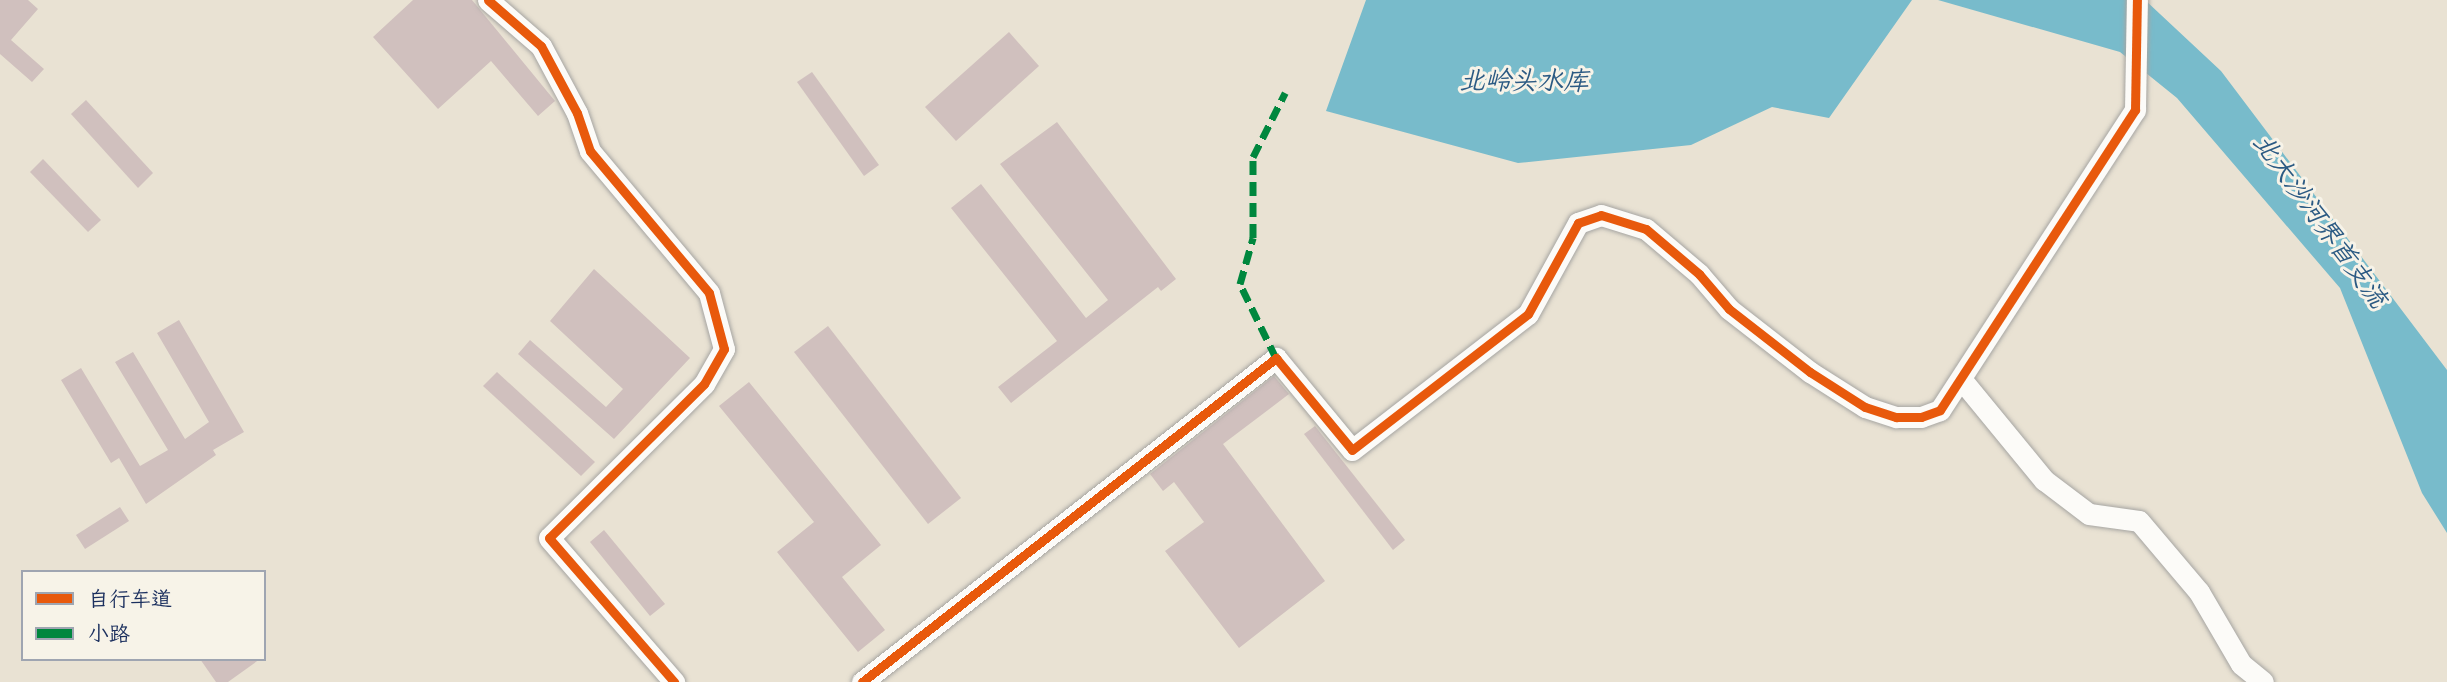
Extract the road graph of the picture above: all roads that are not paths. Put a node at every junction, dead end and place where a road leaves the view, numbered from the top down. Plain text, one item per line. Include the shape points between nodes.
1 (488, 0) edge
2 (2137, 0) edge
3 (1961, 379) junction
4 (674, 682) edge
5 (862, 682) edge
6 (2263, 682) edge

1 - 4 street via 541,46 577,113 590,151 709,293 724,349 704,384 550,538
2 - 3 street via 2135,110
3 - 5 street via 1940,410 1921,417 1896,417 1865,407 1810,372 1729,309 1699,274 1646,229 1601,215 1578,223 1528,314 1352,450 1276,358
3 - 6 street via 2044,480 2090,514 2139,521 2199,592 2241,664

